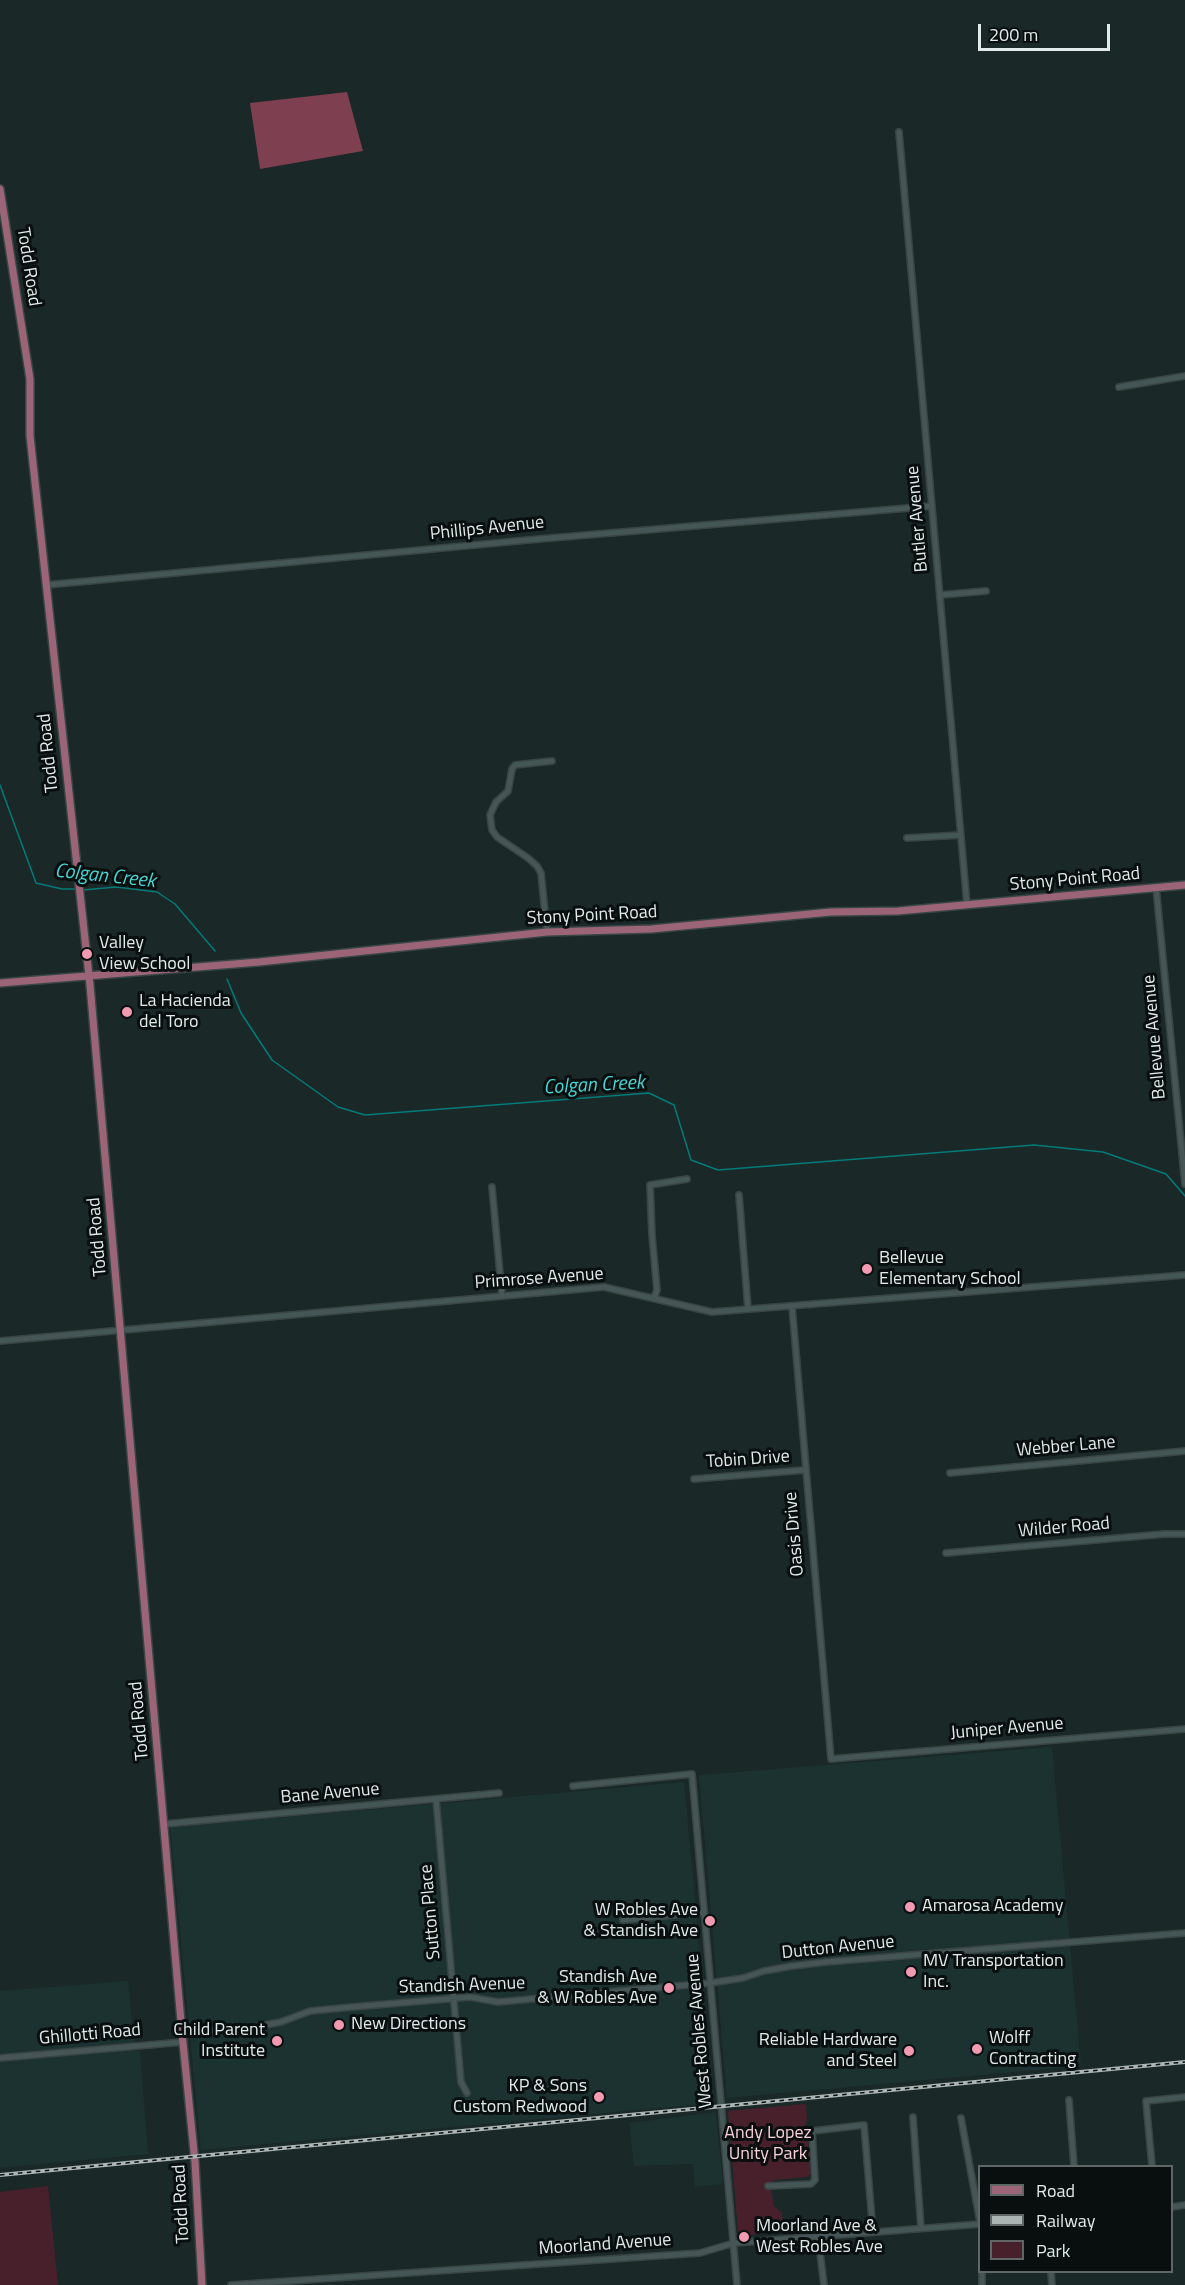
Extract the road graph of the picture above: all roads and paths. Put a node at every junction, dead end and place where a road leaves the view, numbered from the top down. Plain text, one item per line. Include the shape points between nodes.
1 (899, 132) dead end
2 (0, 189) edge
3 (1185, 376) edge
4 (1119, 387) dead end
5 (932, 506) junction
6 (46, 585) junction
7 (986, 591) dead end
8 (940, 595) junction
9 (552, 761) dead end
10 (961, 835) junction
11 (907, 838) dead end
12 (1185, 885) edge
13 (1156, 887) junction
14 (967, 905) junction
15 (547, 932) junction
16 (89, 975) junction
17 (0, 983) edge
18 (687, 1179) dead end
19 (1185, 1184) edge
20 (492, 1187) dead end
21 (739, 1195) dead end
22 (1185, 1275) edge
23 (502, 1296) junction
24 (654, 1298) junction
25 (792, 1306) junction
26 (748, 1309) junction
27 (122, 1331) junction
28 (0, 1341) edge
29 (1185, 1451) edge
30 (805, 1470) junction
31 (950, 1473) dead end
32 (693, 1479) dead end
33 (1185, 1534) edge
34 (946, 1553) dead end
35 (1185, 1729) edge
36 (831, 1759) joint
37 (573, 1786) dead end
38 (499, 1793) dead end
39 (436, 1799) junction
40 (165, 1824) junction
41 (704, 1912) junction
42 (622, 1920) dead end
43 (1185, 1933) edge
44 (710, 1983) junction
45 (454, 1998) junction
46 (182, 2033) junction
47 (183, 2042) junction
48 (0, 2058) edge
49 (467, 2093) dead end
50 (1185, 2097) edge
51 (1069, 2100) dead end
52 (913, 2117) dead end
53 (961, 2118) dead end
54 (1074, 2165) edge
55 (1152, 2165) edge
56 (768, 2186) dead end
57 (729, 2189) junction
58 (737, 2189) dead end
59 (978, 2212) edge
60 (978, 2223) edge
61 (921, 2228) junction
62 (873, 2232) junction
63 (818, 2236) junction
64 (734, 2244) junction
65 (201, 2285) edge
66 (231, 2285) edge
67 (737, 2285) edge
68 (824, 2285) edge

1 - 5 street, Butler Avenue
2 - 6 main road, Todd Road via 30,380 30,436
3 - 4 street
5 - 6 street, Phillips Avenue
5 - 8 street, Butler Avenue
6 - 16 main road, Todd Road
7 - 8 street
8 - 10 street, Butler Avenue
9 - 15 street via 515,765 508,791 492,809 490,823 496,837 528,858 541,873
10 - 11 street
10 - 14 street, Butler Avenue
12 - 13 main road, Stony Point Road
13 - 14 main road, Stony Point Road
13 - 19 street, Bellevue Avenue
14 - 15 main road, Stony Point Road
15 - 16 main road, Stony Point Road
16 - 17 main road, Stony Point Road
16 - 27 main road, Todd Road
18 - 24 street via 650,1185 657,1290
20 - 23 street
21 - 26 street
22 - 25 street, Primrose Avenue
23 - 24 street, Primrose Avenue via 604,1287
23 - 27 street, Primrose Avenue
24 - 26 street, Primrose Avenue via 712,1312
25 - 26 street, Primrose Avenue
25 - 30 street, Oasis Drive
27 - 28 street, Primrose Avenue
27 - 40 main road, Todd Road
29 - 31 street, Webber Lane
30 - 32 street, Tobin Drive
30 - 36 street, Oasis Drive
33 - 34 street, Wilder Road
35 - 36 street, Juniper Avenue
37 - 41 street, West Robles Avenue via 692,1774
38 - 39 street, Bane Avenue
39 - 40 street, Bane Avenue
39 - 45 street, Sutton Place
40 - 46 main road, Todd Road
41 - 42 street
41 - 44 street, West Robles Avenue
43 - 44 street, Dutton Avenue via 826,1962
44 - 45 street, Standish Avenue via 498,2002
44 - 57 street, West Robles Avenue
45 - 46 street, Standish Avenue via 310,2012 249,2028
45 - 49 street, Sutton Place via 461,2082
46 - 47 main road, Todd Road
47 - 48 street, Ghillotti Road
47 - 65 main road, Todd Road via 195,2162
50 - 55 street via 1146,2101
51 - 54 street
52 - 61 street
53 - 59 street
56 - 62 street via 812,2184 812,2131 864,2125
57 - 58 street
57 - 64 street, West Robles Avenue
60 - 61 street, Moorland Avenue
61 - 62 street, Moorland Avenue
62 - 63 street, Moorland Avenue
63 - 64 street, Moorland Avenue
63 - 68 street
64 - 66 street, Moorland Avenue via 696,2254
64 - 67 street, West Robles Avenue

